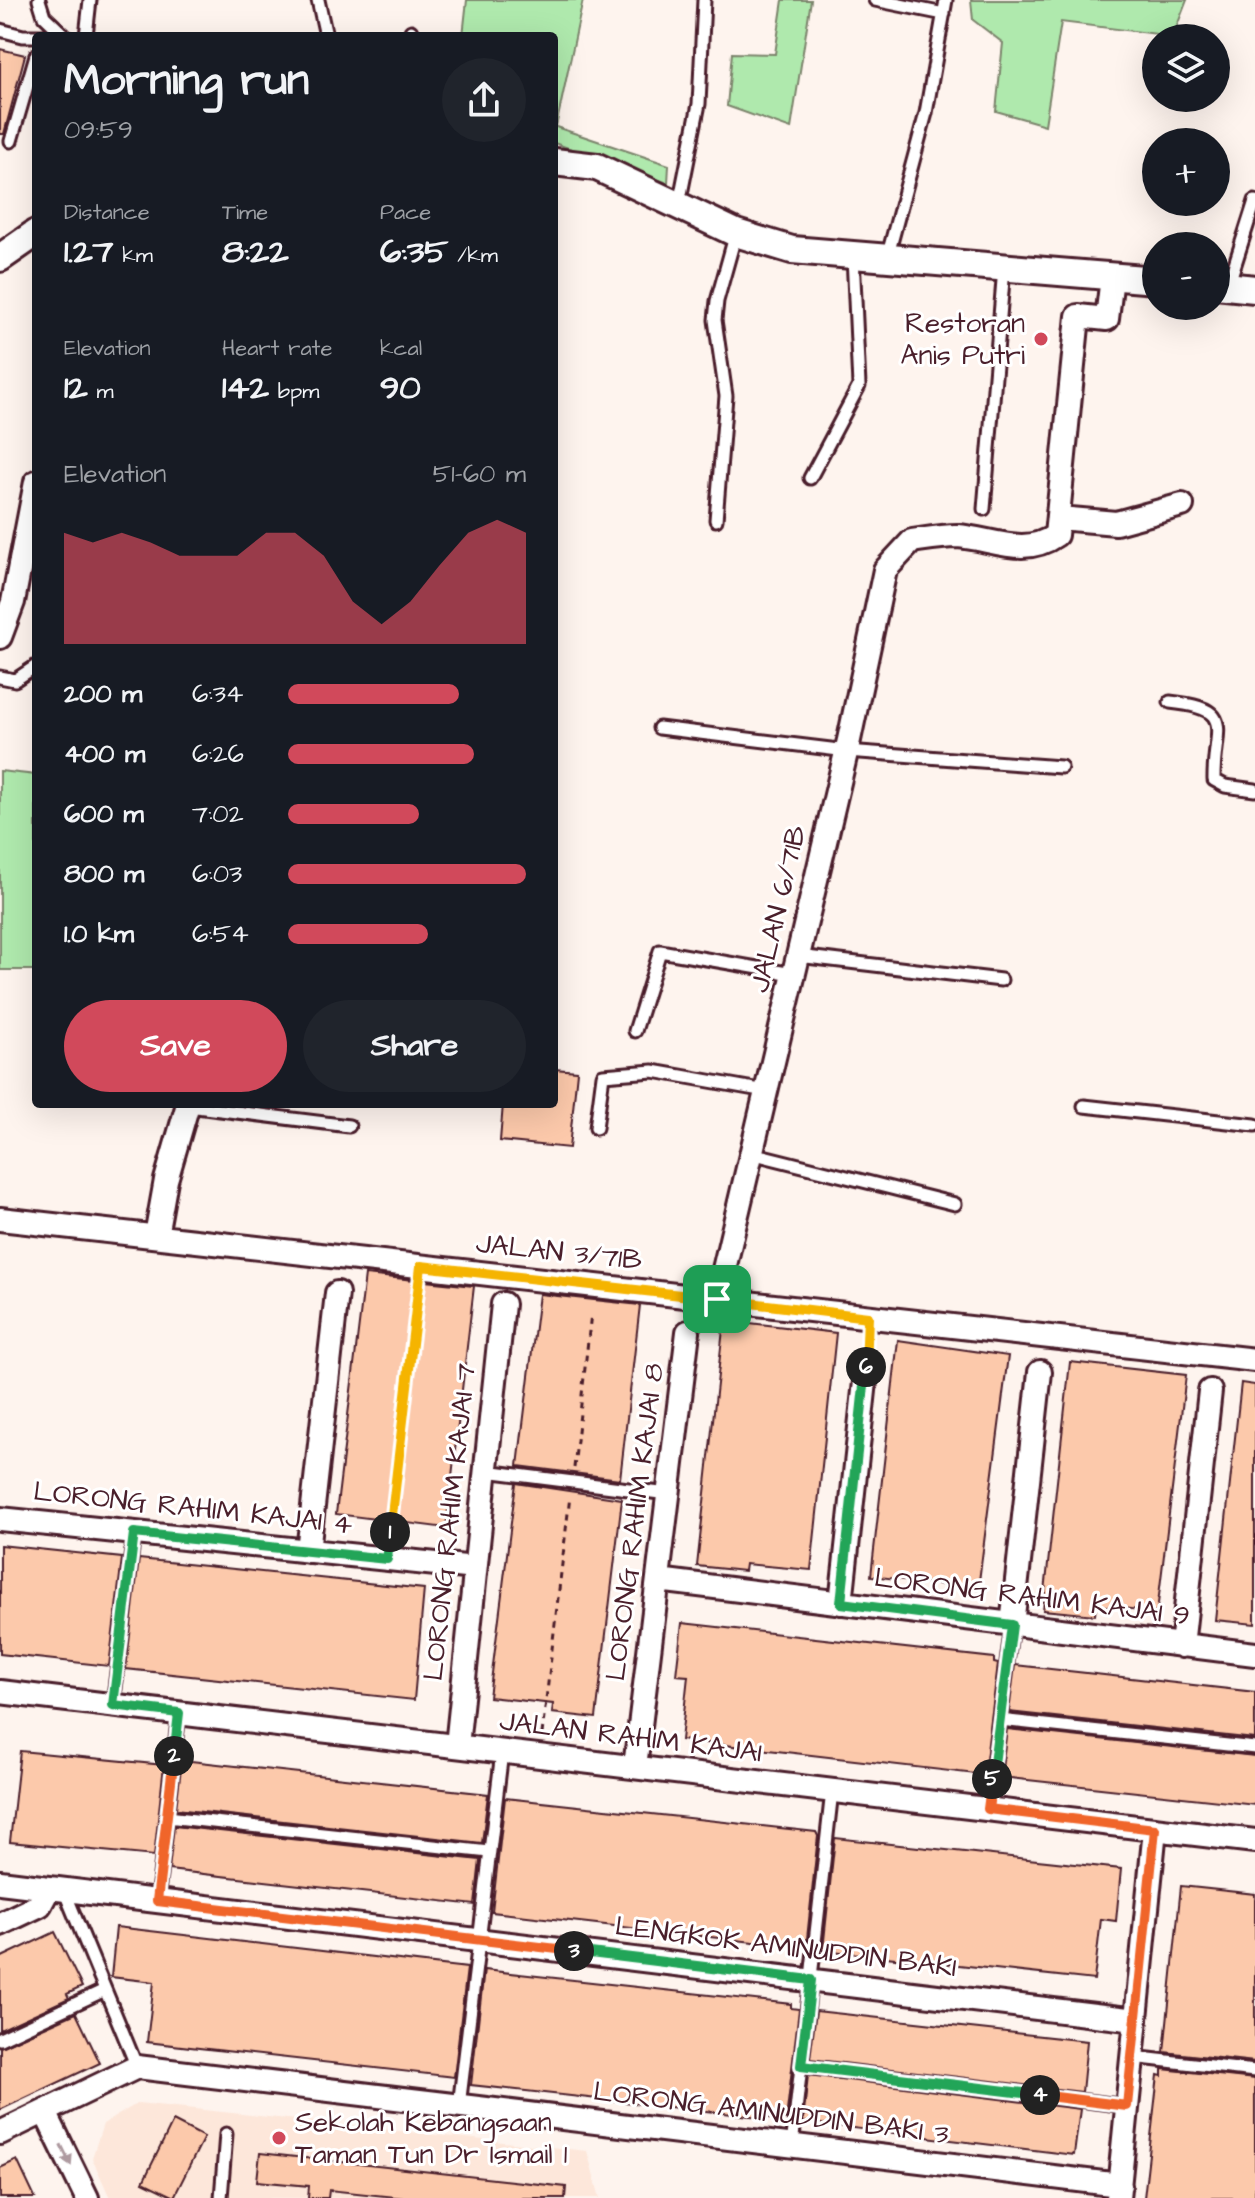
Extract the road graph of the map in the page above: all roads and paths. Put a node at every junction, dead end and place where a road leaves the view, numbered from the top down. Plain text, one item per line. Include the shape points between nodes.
1 (39, 0) edge
2 (90, 0) edge
3 (317, 0) edge
4 (704, 0) edge
5 (875, 0) edge
6 (946, 0) edge
7 (944, 14) junction
8 (0, 30) edge
9 (60, 32) edge
10 (86, 32) edge
11 (325, 32) edge
12 (32, 36) edge
13 (32, 69) edge
14 (11, 141) dead end
15 (558, 162) edge
16 (1255, 201) edge
17 (679, 205) junction
18 (736, 233) junction
19 (32, 236) edge
20 (853, 255) junction
21 (0, 258) edge
22 (887, 258) junction
23 (1230, 265) edge
24 (1004, 268) junction
25 (1112, 277) junction
26 (1142, 279) edge
27 (1230, 287) edge
28 (1255, 289) edge
29 (810, 478) dead end
30 (32, 503) edge
31 (1182, 505) dead end
32 (984, 509) dead end
33 (1059, 518) junction
34 (716, 520) dead end
35 (0, 637) edge
36 (32, 669) edge
37 (0, 677) edge
38 (1170, 702) dead end
39 (659, 728) dead end
40 (847, 751) junction
41 (1061, 767) dead end
42 (1255, 790) edge
43 (795, 965) junction
44 (1001, 980) dead end
45 (635, 1031) dead end
46 (766, 1091) junction
47 (1084, 1106) dead end
48 (187, 1108) edge
49 (211, 1108) edge
50 (1255, 1125) edge
51 (349, 1126) dead end
52 (596, 1128) dead end
53 (751, 1153) junction
54 (955, 1204) dead end
55 (0, 1219) edge
56 (156, 1236) junction
57 (421, 1266) junction
58 (337, 1293) dead end
59 (717, 1299) junction
60 (503, 1304) dead end
61 (591, 1313) dead end
62 (688, 1332) dead end
63 (1255, 1360) edge
64 (867, 1363) dead end
65 (1040, 1372) dead end
66 (1210, 1391) dead end
67 (486, 1471) junction
68 (572, 1482) junction
69 (668, 1494) junction
70 (0, 1519) edge
71 (134, 1533) junction
72 (308, 1551) junction
73 (387, 1559) junction
74 (475, 1568) junction
75 (658, 1580) junction
76 (841, 1603) junction
77 (1012, 1625) junction
78 (1182, 1646) junction
79 (1255, 1654) edge
80 (0, 1692) edge
81 (113, 1705) junction
82 (179, 1713) junction
83 (1000, 1720) junction
84 (457, 1746) junction
85 (1255, 1748) edge
86 (502, 1752) junction
87 (539, 1756) junction
88 (635, 1767) junction
89 (832, 1791) junction
90 (988, 1809) junction
91 (167, 1817) junction
92 (1155, 1829) junction
93 (1255, 1841) edge
94 (489, 1852) junction
95 (0, 1882) edge
96 (56, 1889) junction
97 (157, 1901) junction
98 (0, 1924) edge
99 (479, 1940) junction
100 (811, 1980) junction
101 (105, 1990) junction
102 (1136, 2020) junction
103 (0, 2039) edge
104 (1132, 2057) junction
105 (801, 2066) junction
106 (137, 2067) junction
107 (1255, 2071) edge
108 (459, 2106) junction
109 (1127, 2106) junction
110 (45, 2112) junction
111 (0, 2133) edge
112 (226, 2134) dead end
113 (792, 2146) junction
114 (1119, 2192) edge
115 (87, 2198) edge
116 (221, 2198) edge

1 - 9 lane via 44,16
2 - 10 lane
3 - 11 lane
4 - 17 lane via 699,104
5 - 7 lane
6 - 7 lane
7 - 22 lane via 926,113
8 - 12 lane
13 - 14 lane
15 - 17 street via 597,167
16 - 23 lane
17 - 18 street
18 - 20 street via 792,250
18 - 34 lane via 715,320 726,396
19 - 21 street
20 - 22 street
20 - 29 lane via 859,386
22 - 24 street
24 - 25 street
24 - 32 lane
25 - 26 street
25 - 33 street via 1107,319 1078,316
27 - 28 street
30 - 35 street via 13,602
31 - 33 street via 1116,523
33 - 40 street, JALAN 6/71B via 1056,535 1044,544 1020,547 956,536 912,541 885,570
36 - 37 lane via 15,680
38 - 42 lane via 1210,710 1218,722 1214,780
39 - 40 lane
40 - 41 lane
40 - 43 street, JALAN 6/71B
43 - 44 lane
43 - 45 lane via 660,951
43 - 46 street, JALAN 6/71B
46 - 52 lane via 653,1071 603,1075
46 - 53 street, JALAN 6/71B
47 - 50 lane
48 - 56 street
49 - 51 lane
53 - 54 lane
53 - 59 street, JALAN 6/71B
55 - 56 street, JALAN 3/71B
56 - 57 street, JALAN 3/71B
57 - 59 street, JALAN 3/71B
57 - 73 path
58 - 72 street
59 - 63 street, JALAN 3/71B
60 - 67 street, LORONG RAHIM KAJAI 7
61 - 68 path
62 - 69 street, LORONG RAHIM KAJAI 8
64 - 76 street
65 - 77 street
66 - 78 street
67 - 68 lane
67 - 74 street, LORONG RAHIM KAJAI 7
68 - 69 lane
68 - 87 path
69 - 75 street, LORONG RAHIM KAJAI 8
70 - 71 street, LORONG RAHIM KAJAI 4
71 - 72 street, LORONG RAHIM KAJAI 4
71 - 81 lane
72 - 73 street, LORONG RAHIM KAJAI 4
73 - 74 street, LORONG RAHIM KAJAI 4
74 - 84 street, LORONG RAHIM KAJAI 7
75 - 76 street, LORONG RAHIM KAJAI 9
75 - 88 street, LORONG RAHIM KAJAI 8
76 - 77 street, LORONG RAHIM KAJAI 9
77 - 78 street, LORONG RAHIM KAJAI 9
77 - 83 lane
78 - 79 street, LORONG RAHIM KAJAI 9
80 - 81 street, JALAN RAHIM KAJAI
81 - 82 street, JALAN RAHIM KAJAI
82 - 84 street, JALAN RAHIM KAJAI
82 - 91 lane
83 - 85 lane
83 - 90 lane
84 - 86 street, JALAN RAHIM KAJAI
86 - 87 street, JALAN RAHIM KAJAI
86 - 94 lane
87 - 88 street, JALAN RAHIM KAJAI
88 - 89 street, JALAN RAHIM KAJAI
89 - 90 street, JALAN RAHIM KAJAI
89 - 100 lane
90 - 92 street, JALAN RAHIM KAJAI
91 - 94 lane
91 - 97 lane
92 - 93 street, JALAN RAHIM KAJAI
92 - 102 street
94 - 99 lane
95 - 96 street, LENGKOK AMINUDDIN BAKI
96 - 97 street, LENGKOK AMINUDDIN BAKI
96 - 98 street via 40,1905
96 - 101 lane
97 - 99 street, LENGKOK AMINUDDIN BAKI
99 - 100 street, LENGKOK AMINUDDIN BAKI
99 - 108 lane
100 - 102 street, LENGKOK AMINUDDIN BAKI
100 - 105 lane
101 - 103 lane
101 - 106 lane
102 - 104 street
104 - 107 lane
104 - 109 street
105 - 109 lane
105 - 113 lane
106 - 108 street, LORONG AMINUDDIN BAKI 3
106 - 110 street
108 - 113 street, LORONG AMINUDDIN BAKI 3
109 - 114 street
110 - 111 street
110 -> 115 street
112 - 116 lane
113 - 114 street, LORONG AMINUDDIN BAKI 3

